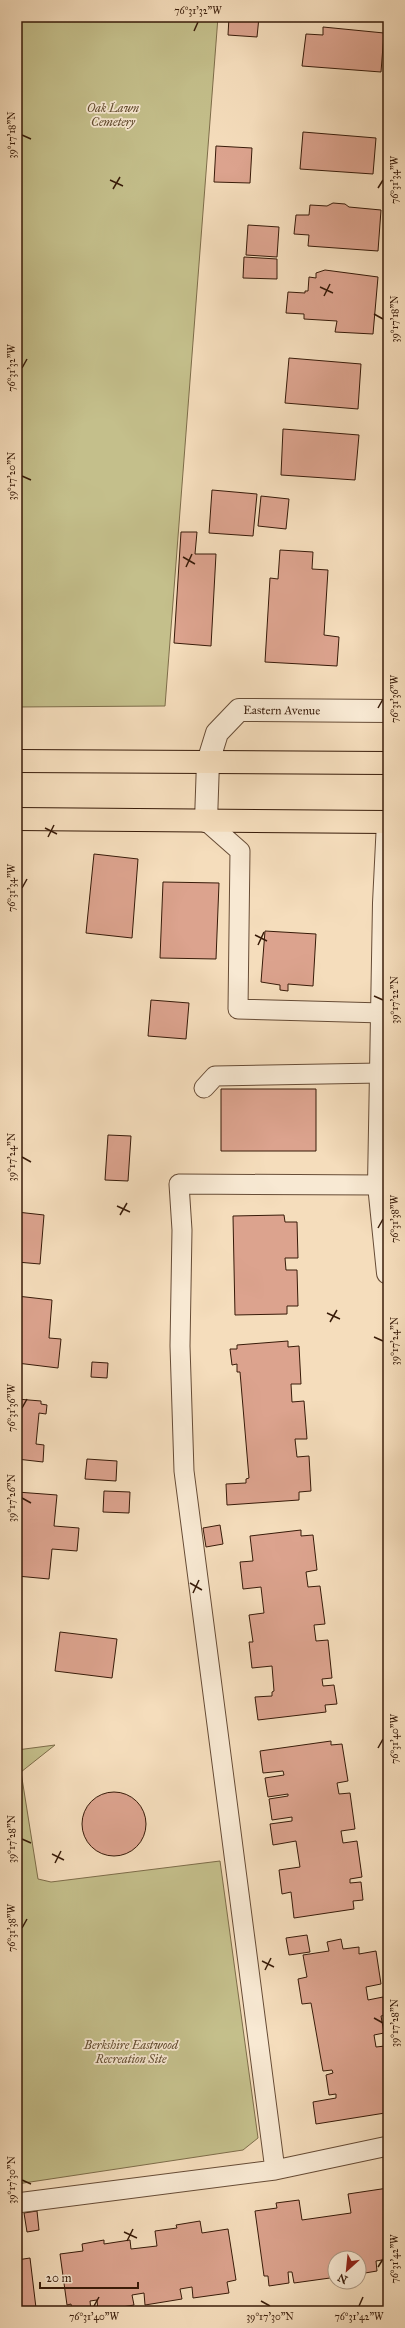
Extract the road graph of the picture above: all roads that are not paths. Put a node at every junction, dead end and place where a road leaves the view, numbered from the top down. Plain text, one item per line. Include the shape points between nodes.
1 (388, 711) edge
2 (17, 761) edge
3 (208, 762) junction
4 (388, 763) edge
5 (388, 817) edge
6 (17, 819) edge
7 (206, 821) junction
8 (388, 822) edge
9 (386, 903) edge
10 (383, 1012) junction
11 (380, 1073) junction
12 (204, 1088) dead end
13 (379, 1185) junction
14 (388, 1273) edge
15 (388, 2146) edge
16 (275, 2170) junction
17 (17, 2203) edge

1 - 3 street, Eastern Avenue via 239,710 217,733
2 - 3 main road
3 - 4 main road
3 - 7 street, Eastern Avenue
5 - 8 main road
6 - 7 main road
7 - 8 main road
7 - 10 lane via 240,851 238,1009
8 - 9 street
9 - 10 street
10 - 11 street
11 - 12 lane via 214,1076
11 - 13 street
13 - 14 street
13 - 16 lane via 179,1184 182,1230 180,1346 184,1471
15 - 16 lane
16 - 17 lane

